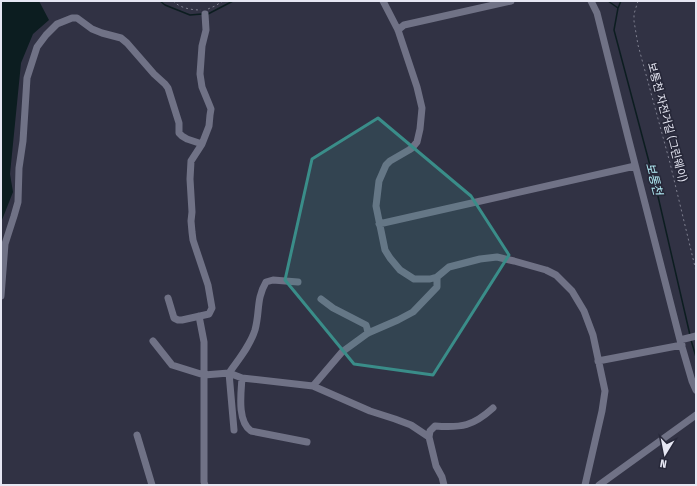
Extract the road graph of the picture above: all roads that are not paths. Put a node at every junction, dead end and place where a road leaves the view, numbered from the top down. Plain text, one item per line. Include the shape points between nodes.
1 (384, 1) edge
2 (511, 1) edge
3 (591, 1) edge
4 (205, 14) dead end
5 (398, 30) junction
6 (202, 144) junction
7 (635, 166) junction
8 (379, 224) junction
9 (437, 277) junction
10 (298, 282) dead end
11 (1, 296) edge
12 (168, 298) dead end
13 (321, 299) dead end
14 (199, 316) junction
15 (368, 333) junction
16 (688, 339) edge
17 (153, 341) dead end
18 (598, 361) junction
19 (229, 373) junction
20 (204, 375) junction
21 (242, 378) junction
22 (313, 386) junction
23 (696, 390) edge
24 (493, 408) dead end
25 (696, 415) edge
26 (234, 430) dead end
27 (137, 435) dead end
28 (429, 437) junction
29 (307, 442) dead end
30 (152, 485) edge
31 (205, 485) edge
32 (444, 485) edge
33 (584, 485) edge
34 (599, 485) edge

1 - 5 lane
2 - 5 lane via 404,25
3 - 7 lane via 597,13
4 - 6 lane via 206,30 200,74 210,109 209,126
5 - 8 lane via 422,105 421,120 419,135 412,148 390,161 379,181 376,206
6 - 11 lane via 179,133 179,123 168,88 121,38 92,29 77,18 57,24 37,47 27,78 18,202 5,244
6 - 14 lane via 192,161 191,221 193,240 208,285 212,308 209,314
7 - 8 lane
7 - 16 lane
8 - 9 lane via 385,250 400,270 414,279
9 - 15 lane via 437,287 413,312
9 - 18 lane via 449,267 497,257 556,275 572,291 584,311 593,335
10 - 19 lane via 266,282 259,298 255,330
12 - 14 lane via 174,318 182,320
13 - 15 lane via 366,325
14 - 20 lane via 204,342
15 - 22 lane via 342,352
16 - 18 lane
16 - 23 lane via 692,380
17 - 20 lane via 172,365
18 - 33 lane via 605,391
19 - 20 lane
19 - 21 lane
19 - 26 lane
20 - 31 lane
21 - 22 lane
21 - 29 lane via 241,404 243,421 247,429
22 - 28 lane via 370,411 411,425
24 - 28 lane via 482,418 469,424 435,426 430,430
25 - 34 lane
27 - 30 lane
28 - 32 lane

